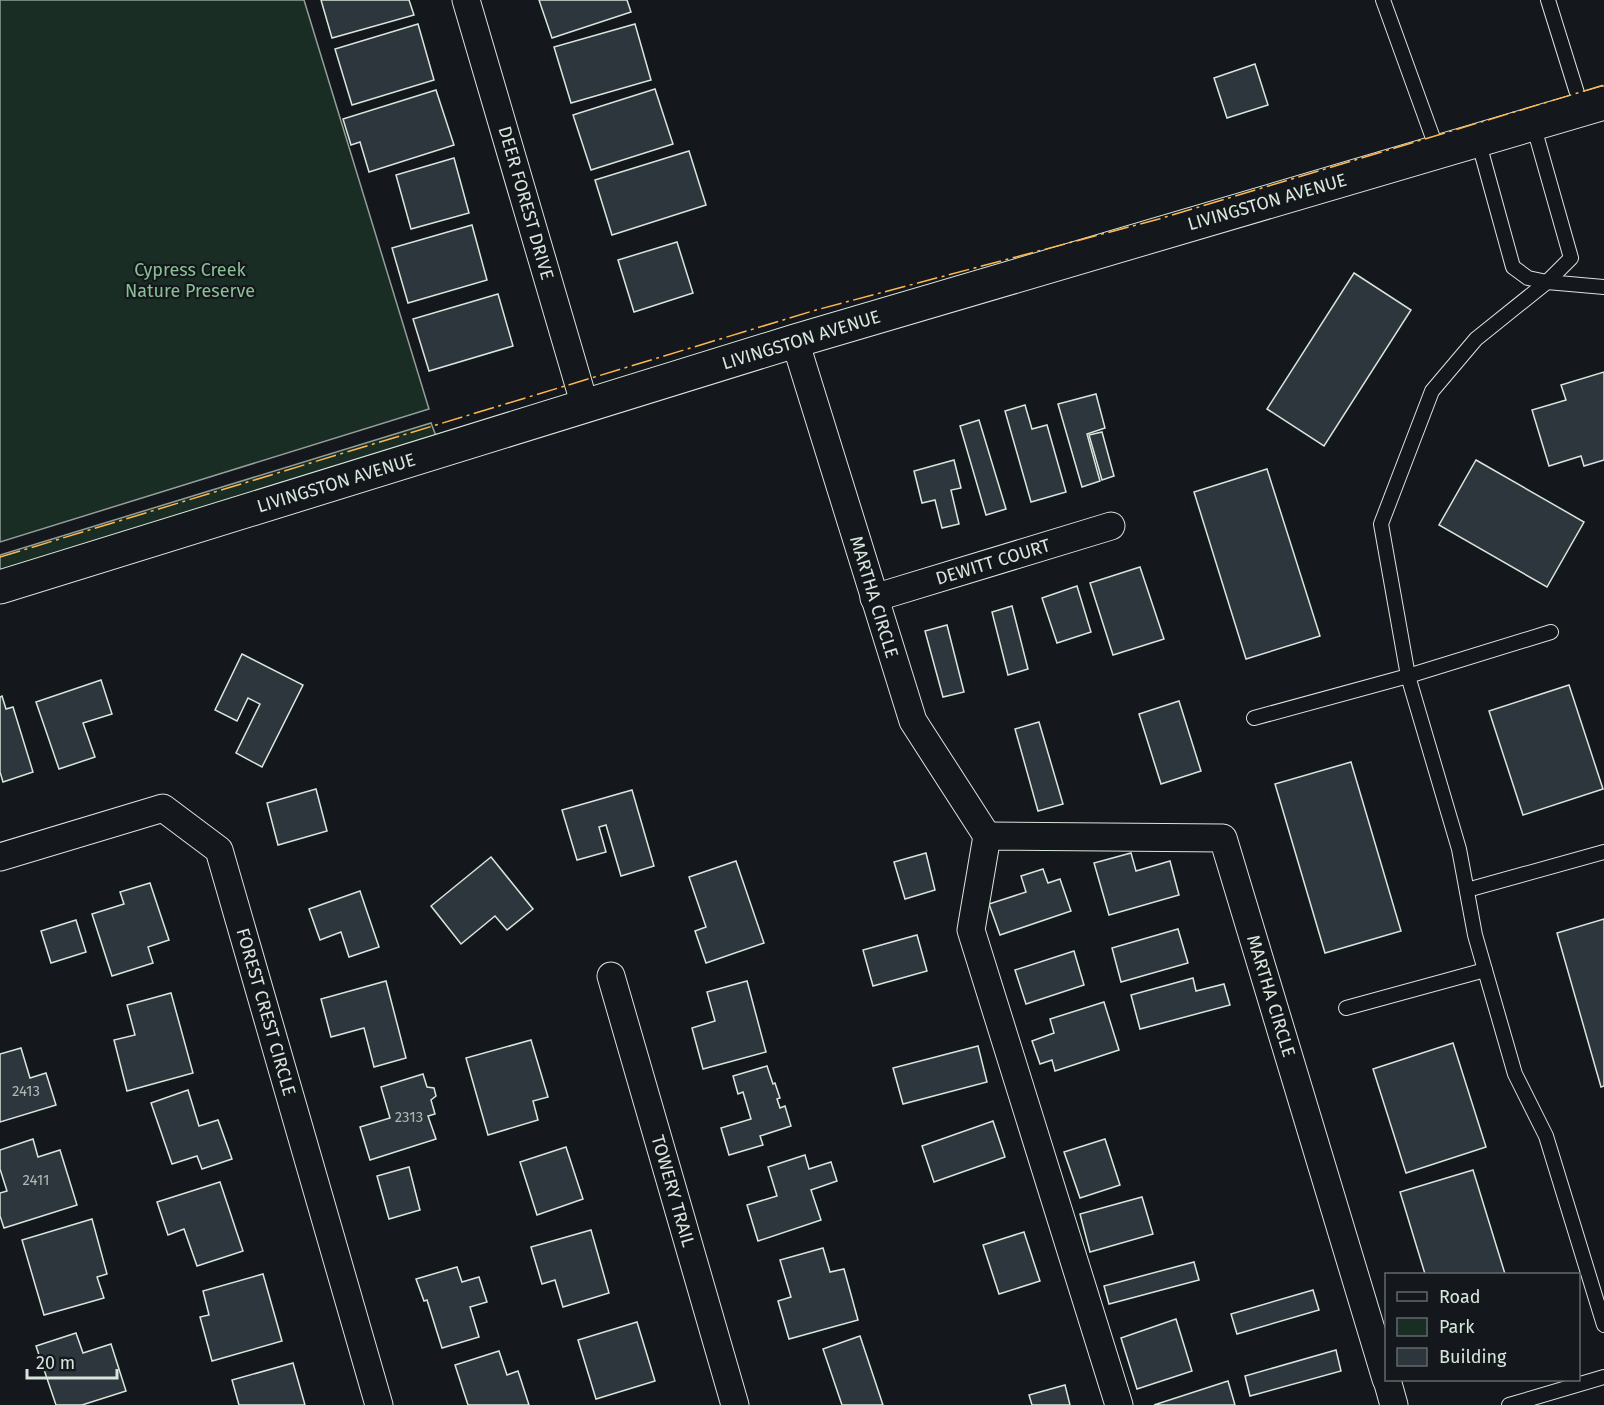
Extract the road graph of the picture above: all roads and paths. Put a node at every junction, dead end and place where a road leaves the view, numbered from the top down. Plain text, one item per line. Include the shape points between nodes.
1 (466, 0) edge
2 (1383, 0) edge
3 (1548, 0) edge
4 (1593, 106) edge
5 (1533, 124) junction
6 (1478, 140) junction
7 (1438, 152) junction
8 (1547, 282) junction
9 (1604, 287) edge
10 (795, 341) junction
11 (585, 406) junction
12 (1112, 526) dead end
13 (0, 587) edge
14 (874, 598) junction
15 (1551, 632) dead end
16 (1408, 676) junction
17 (1254, 718) dead end
18 (987, 836) junction
19 (1604, 852) edge
20 (0, 857) edge
21 (1467, 890) junction
22 (1485, 970) junction
23 (611, 976) dead end
24 (1346, 1008) dead end
25 (1599, 1289) edge
26 (1604, 1325) edge
27 (1385, 1372) edge
28 (1604, 1377) edge
29 (1388, 1381) edge
30 (379, 1405) edge
31 (735, 1405) edge
32 (1119, 1405) edge
33 (1394, 1405) edge
34 (1509, 1405) edge

1 - 11 street, DEER FOREST DRIVE
2 - 7 lane
3 - 4 lane
4 - 5 street, LIVINGSTON AVENUE
5 - 6 street, LIVINGSTON AVENUE
5 - 8 lane via 1571,258
6 - 7 street, LIVINGSTON AVENUE
6 - 8 lane via 1513,267 1528,278
7 - 10 street, LIVINGSTON AVENUE
8 - 9 lane
8 - 16 lane via 1476,339 1432,391 1381,524
10 - 11 street, LIVINGSTON AVENUE
10 - 14 street, MARTHA CIRCLE
11 - 13 street, LIVINGSTON AVENUE
12 - 14 street, DEWITT COURT
14 - 18 street, MARTHA CIRCLE via 913,721
15 - 16 lane
16 - 17 lane
16 - 21 lane via 1459,849
18 - 27 street, MARTHA CIRCLE via 1223,838
18 - 32 street via 971,930
19 - 21 lane
20 - 30 street, FOREST CREST CIRCLE via 163,808 219,850
21 - 22 lane
22 - 24 lane
22 - 25 lane via 1515,1074 1546,1136
23 - 31 street, TOWERY TRAIL
25 - 26 lane
28 - 34 lane
29 - 33 street, MARTHA CIRCLE

